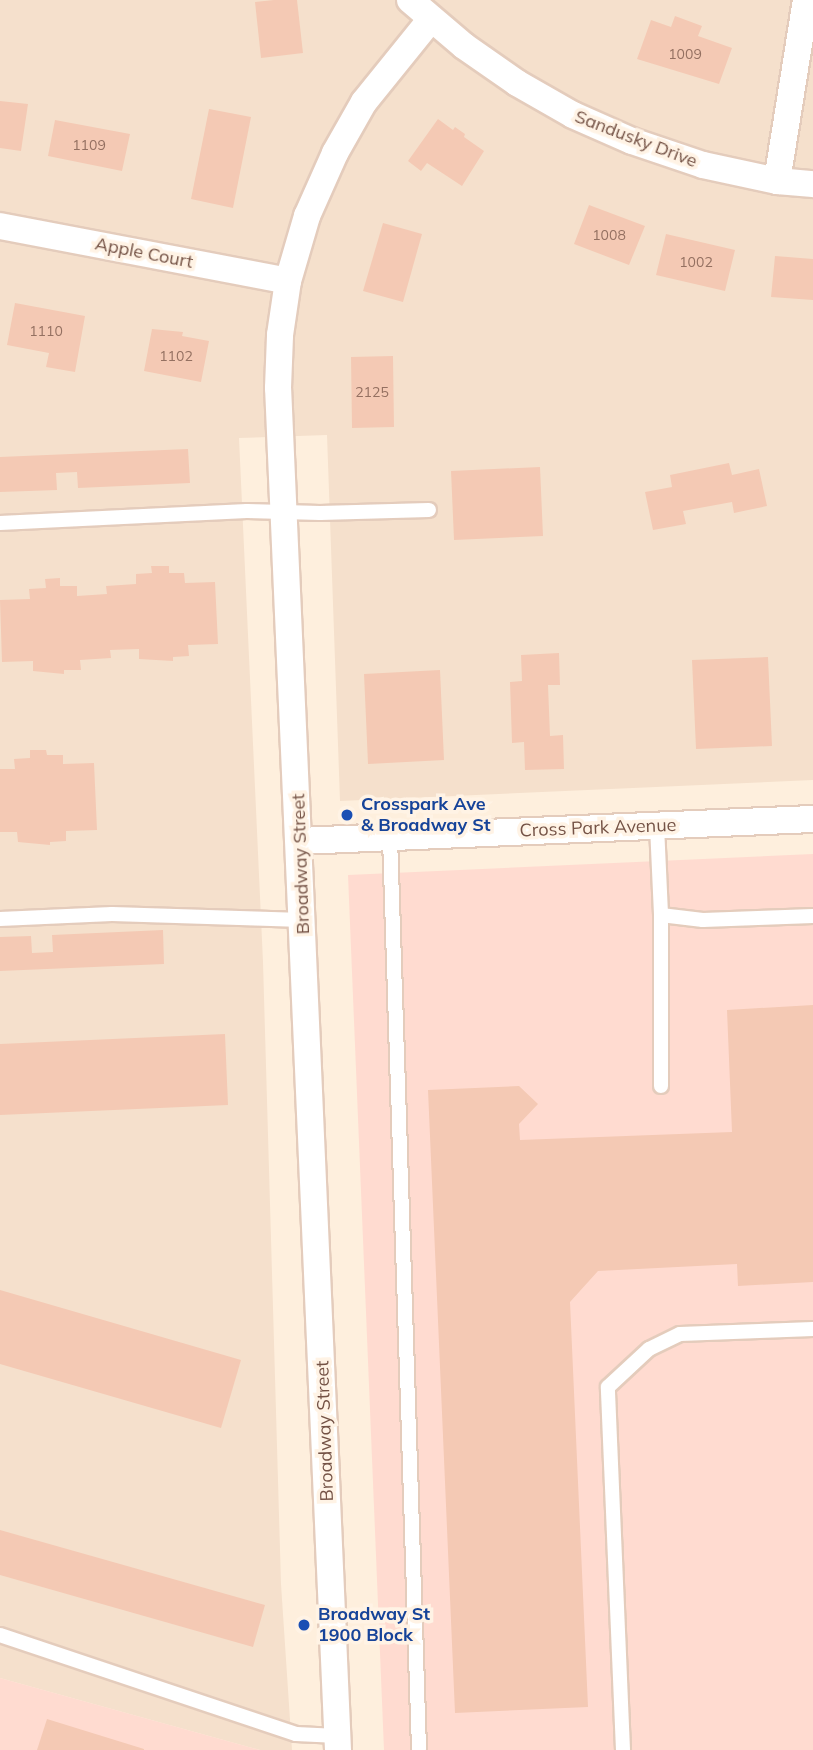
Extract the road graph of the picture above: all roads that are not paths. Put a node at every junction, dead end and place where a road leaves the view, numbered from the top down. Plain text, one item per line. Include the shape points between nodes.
1 (410, 0) edge
2 (806, 0) edge
3 (431, 19) junction
4 (777, 181) junction
5 (813, 184) edge
6 (0, 226) edge
7 (288, 281) junction
8 (429, 510) dead end
9 (284, 511) junction
10 (0, 523) edge
11 (813, 819) edge
12 (657, 826) junction
13 (390, 837) junction
14 (300, 841) junction
15 (661, 915) junction
16 (813, 916) edge
17 (0, 919) edge
18 (303, 920) junction
19 (662, 1086) dead end
20 (813, 1329) edge
21 (0, 1635) edge
22 (338, 1743) edge
23 (419, 1750) edge
24 (624, 1750) edge

1 - 3 street, Sandusky Drive
2 - 4 street
3 - 4 street, Sandusky Drive via 517,83 573,115 691,161
3 - 7 street, Broadway Street via 364,103 335,153 307,216
4 - 5 street, Sandusky Drive
6 - 7 street, Apple Court
7 - 9 street, Broadway Street via 278,388
8 - 9 lane
9 - 10 lane
9 - 14 street, Broadway Street
11 - 12 street, Cross Park Avenue
12 - 13 street, Cross Park Avenue
12 - 15 lane
13 - 14 street, Cross Park Avenue
13 - 23 lane
14 - 18 street, Broadway Street
15 - 16 lane via 703,920
15 - 19 lane
17 - 18 lane via 112,914
18 - 22 street, Broadway Street
20 - 24 lane via 680,1334 649,1349 608,1387
21 - 22 lane via 296,1734

